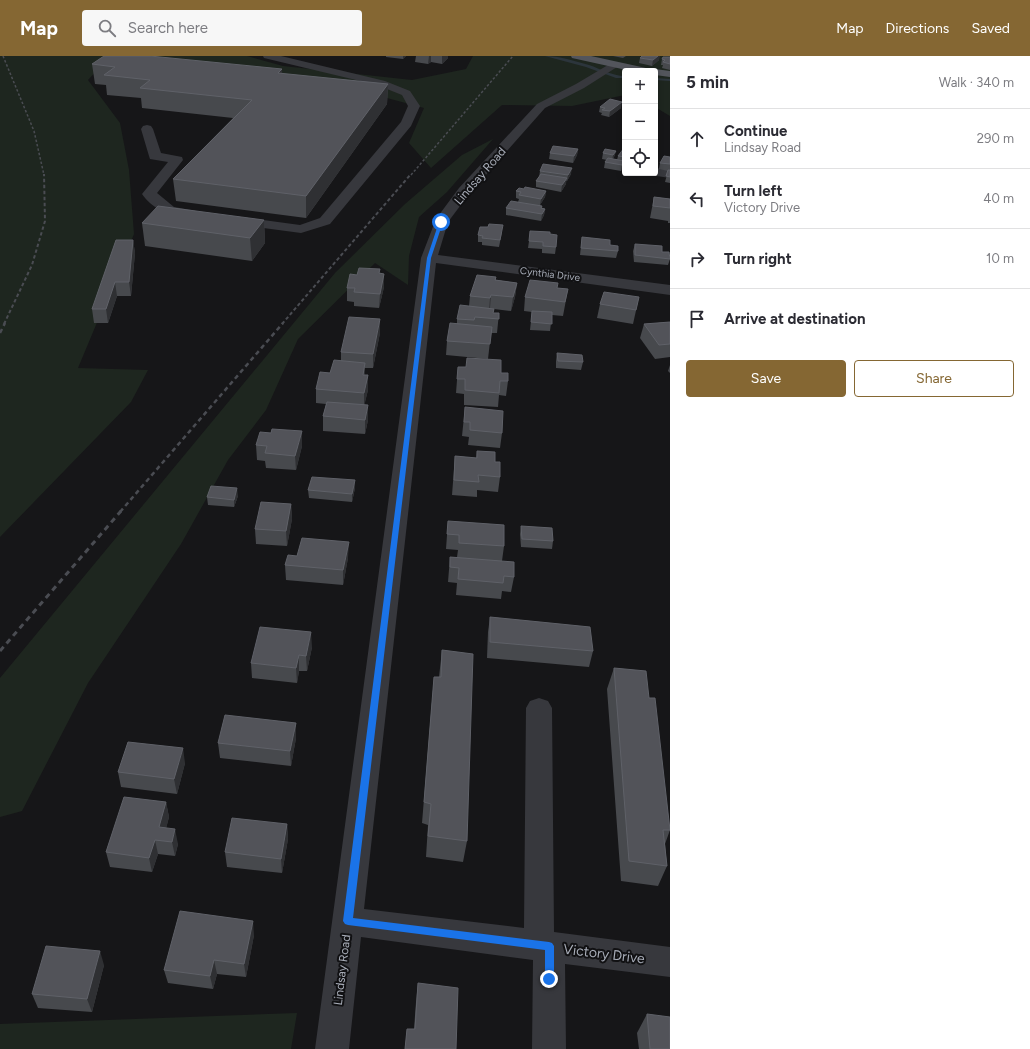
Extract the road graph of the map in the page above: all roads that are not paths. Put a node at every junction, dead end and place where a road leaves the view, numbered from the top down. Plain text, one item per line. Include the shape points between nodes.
1 (268, 56) edge
2 (576, 56) edge
3 (610, 66) junction
4 (624, 68) edge
5 (658, 72) edge
6 (670, 74) edge
7 (147, 129) dead end
8 (658, 172) edge
9 (670, 174) edge
10 (200, 215) edge
11 (224, 218) edge
12 (429, 258) junction
13 (670, 290) edge
14 (539, 708) dead end
15 (348, 921) junction
16 (544, 946) junction
17 (670, 962) edge
18 (332, 1049) edge
19 (549, 1049) edge

1 - 11 street via 381,83 406,93 414,106 407,123 325,220 301,229
2 - 3 main road
3 - 4 main road
3 - 12 street, Lindsay Road via 580,86 542,106 464,191 441,222
5 - 6 main road
7 - 10 street via 155,156 177,160 150,194 170,211
8 - 9 street
12 - 13 street, Cynthia Drive
12 - 15 street, Lindsay Road
14 - 16 street
15 - 16 street, Victory Drive
15 - 18 street, Lindsay Road
16 - 17 street, Victory Drive
16 - 19 street

